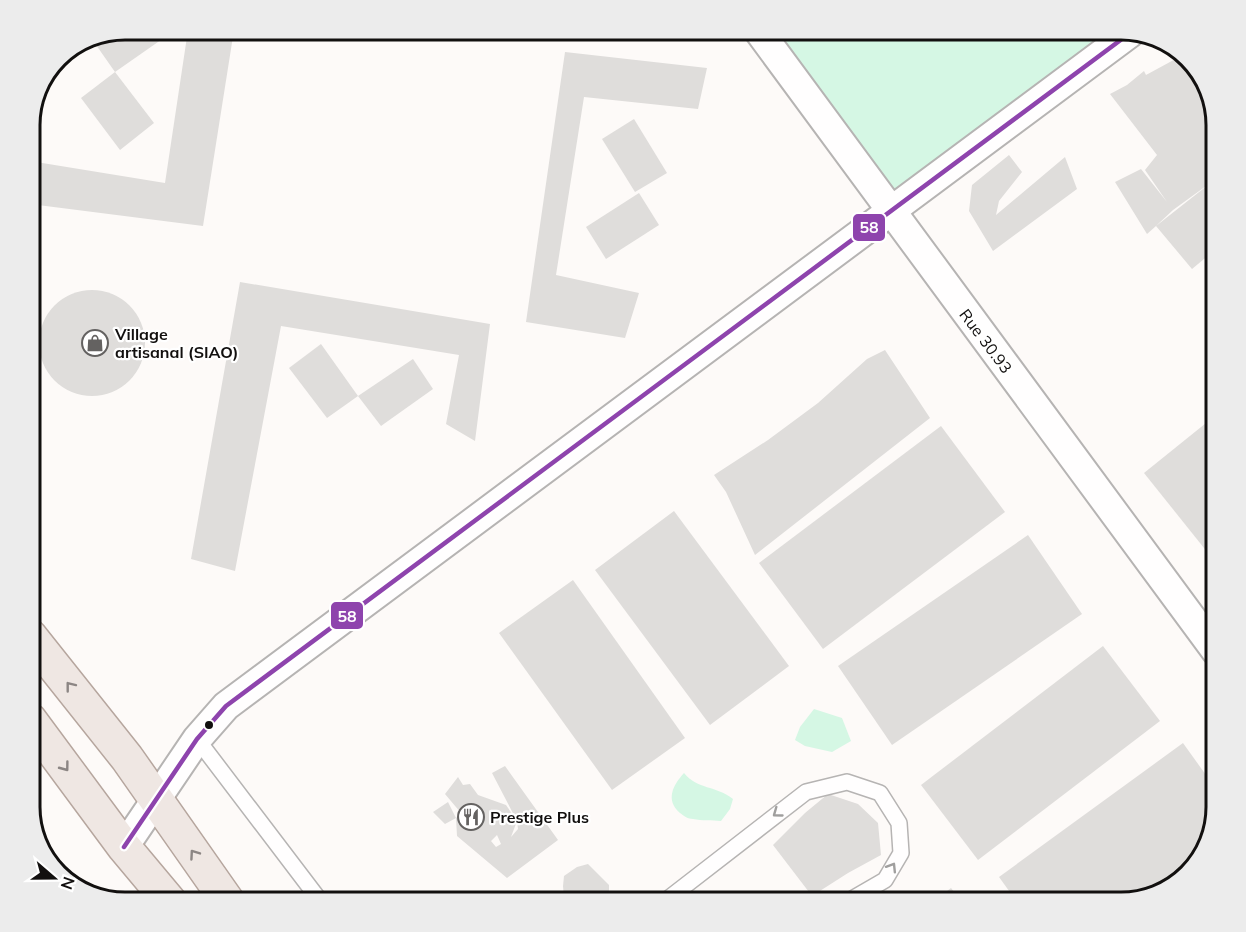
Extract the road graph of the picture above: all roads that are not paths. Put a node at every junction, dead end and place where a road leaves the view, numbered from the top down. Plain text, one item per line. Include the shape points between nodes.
1 (766, 41) edge
2 (1119, 41) edge
3 (890, 212) junction
4 (1206, 638) edge
5 (41, 650) edge
6 (41, 735) edge
7 (197, 739) junction
8 (155, 800) junction
9 (124, 847) junction
10 (162, 892) edge
11 (221, 892) edge
12 (313, 892) edge
13 (677, 892) edge
14 (864, 892) edge

1 - 3 street, Rue 30.93
2 - 3 street
3 - 4 street, Rue 30.93
3 - 7 street via 225,706
8 -> 5 main road via 127,758
6 -> 9 main road
7 - 8 street
7 - 12 lane
8 - 9 street
11 -> 8 main road
9 - 10 main road
14 -> 13 lane via 885,880 902,853 899,823 880,794 847,782 806,792

